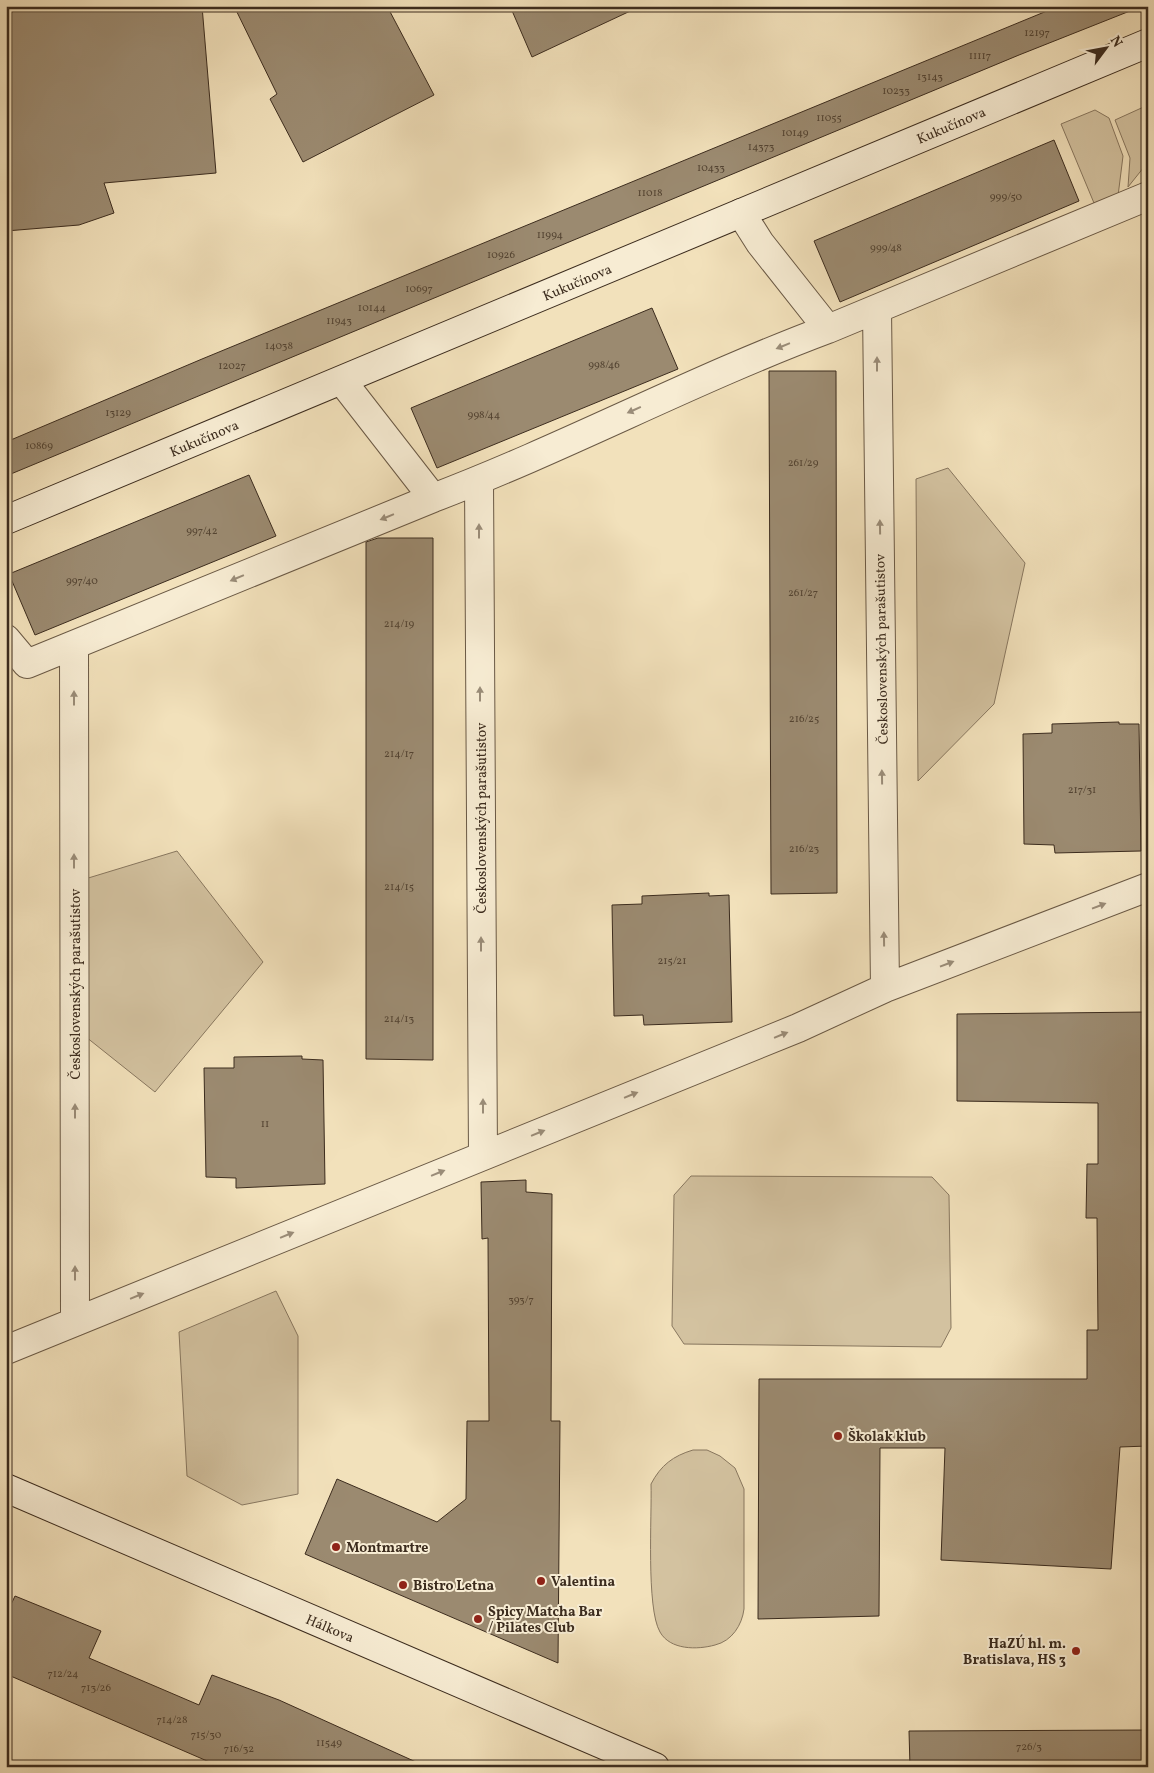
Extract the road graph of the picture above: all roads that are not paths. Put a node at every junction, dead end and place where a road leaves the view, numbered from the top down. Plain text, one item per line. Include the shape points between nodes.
1 (1148, 43) edge
2 (1148, 196) edge
3 (741, 213) junction
4 (877, 309) junction
5 (828, 328) junction
6 (342, 380) junction
7 (472, 483) junction
8 (433, 498) junction
9 (6, 520) edge
10 (6, 638) edge
11 (72, 647) junction
12 (1148, 887) edge
13 (885, 988) junction
14 (483, 1155) junction
15 (67, 1325) junction
16 (6, 1350) edge
17 (6, 1488) edge
18 (655, 1767) edge

1 - 3 street, Kukučínova
2 - 4 street
3 - 5 street via 760,243
3 - 6 street, Kukučínova
4 - 5 street
13 -> 4 street, Československých parašutistov
5 -> 7 street via 710,376
6 - 8 street
6 - 9 street, Kukučínova
7 - 8 street
14 -> 7 street, Československých parašutistov
8 -> 11 street
10 - 11 street via 27,664
15 -> 11 street, Československých parašutistov
13 -> 12 street
14 -> 13 street via 798,1028
15 -> 14 street
15 - 16 street
17 - 18 street, Hálkova

